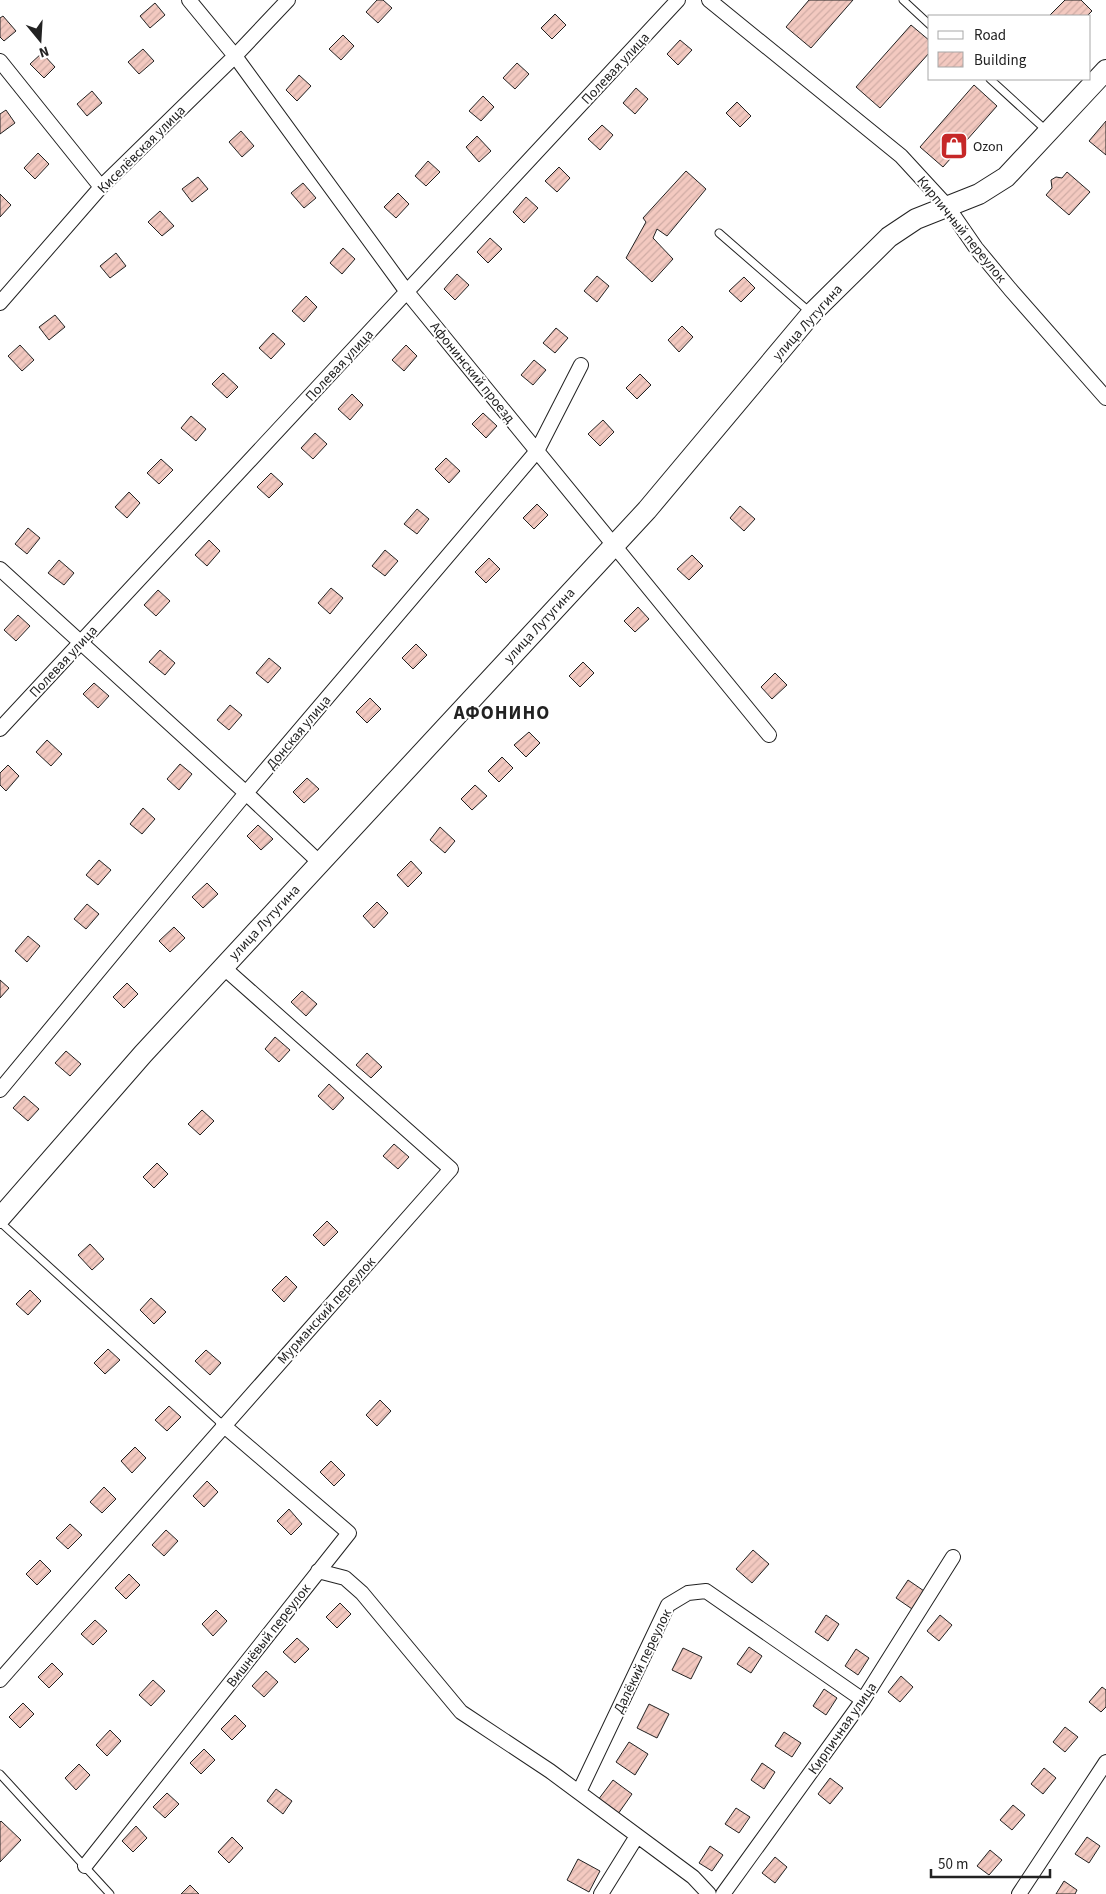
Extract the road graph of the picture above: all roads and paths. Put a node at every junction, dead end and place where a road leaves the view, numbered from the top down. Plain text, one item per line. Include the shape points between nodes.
1 (190, 0) edge
2 (288, 0) edge
3 (678, 0) edge
4 (709, 0) edge
5 (903, 0) edge
6 (928, 23) edge
7 (235, 56) junction
8 (0, 61) edge
9 (1106, 70) edge
10 (991, 80) edge
11 (1048, 132) junction
12 (100, 187) junction
13 (947, 206) junction
14 (719, 233) dead end
15 (407, 292) junction
16 (0, 303) edge
17 (812, 313) junction
18 (581, 365) dead end
19 (1106, 398) edge
20 (537, 451) junction
21 (614, 544) junction
22 (0, 569) edge
23 (81, 643) junction
24 (0, 730) edge
25 (770, 735) dead end
26 (246, 793) junction
27 (319, 862) junction
28 (223, 967) junction
29 (0, 1090) edge
30 (0, 1218) edge
31 (0, 1222) edge
32 (223, 1425) junction
33 (954, 1558) dead end
34 (318, 1571) junction
35 (0, 1680) edge
36 (863, 1700) junction
37 (1106, 1762) edge
38 (0, 1774) edge
39 (579, 1792) junction
40 (637, 1836) junction
41 (85, 1866) junction
42 (110, 1894) edge
43 (601, 1894) edge
44 (709, 1894) edge
45 (723, 1894) edge
46 (1019, 1894) edge

1 - 7 street, Афонинский проезд
2 - 7 street, Киселёвская улица
3 - 15 street, Полевая улица
4 - 13 street, Кирпичный переулок via 901,156
5 - 6 lane
7 - 12 street, Киселёвская улица
7 - 15 street, Афонинский проезд
8 - 12 street
9 - 11 main road, улица Лутугина
10 - 11 lane
11 - 13 main road, улица Лутугина via 1006,177 979,194
12 - 16 street, Киселёвская улица
13 - 17 main road, улица Лутугина via 916,219 889,237
13 - 19 street, Кирпичный переулок via 982,255
14 - 17 lane
15 - 20 street, Афонинский проезд
15 - 23 street, Полевая улица
17 - 21 main road, улица Лутугина via 647,510
18 - 20 street, Донская улица
20 - 21 street, Афонинский проезд
20 - 26 street, Донская улица
21 - 25 street, Афонинский проезд
21 - 27 main road, улица Лутугина
22 - 23 street
23 - 24 street, Полевая улица
23 - 26 street
26 - 27 street
26 - 29 street, Донская улица
27 - 28 main road, улица Лутугина
28 - 30 main road, улица Лутугина
28 - 32 street, Мурманский переулок via 451,1169
31 - 32 lane
32 - 34 street, Вишнёвый переулок via 349,1533
32 - 35 street, Мурманский переулок
33 - 36 street, Кирпичная улица
34 - 39 street via 345,1578 362,1593 461,1712
34 - 41 street, Вишнёвый переулок
36 - 39 street, Далёкий переулок via 706,1591 688,1593 668,1604
36 - 45 street, Кирпичная улица
37 - 46 street
38 - 41 lane
39 - 40 street
40 - 43 street
40 - 44 street via 692,1877
41 - 42 lane

